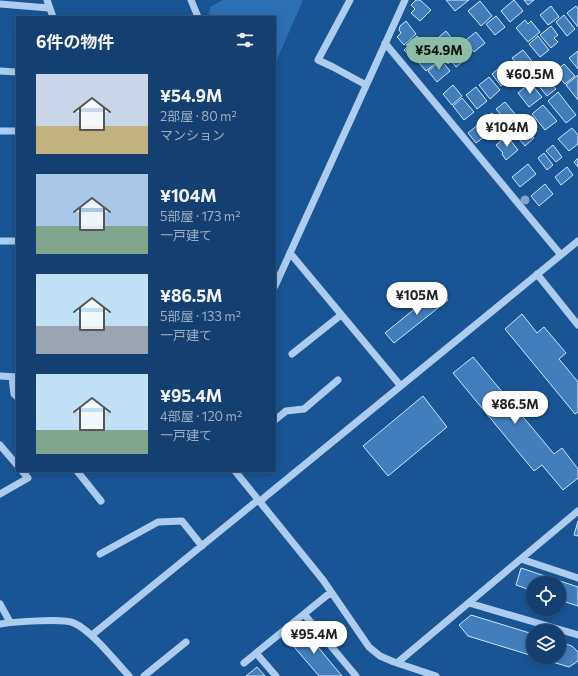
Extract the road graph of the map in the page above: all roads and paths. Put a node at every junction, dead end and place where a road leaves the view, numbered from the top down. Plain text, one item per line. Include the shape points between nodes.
1 (47, 0) edge
2 (191, 0) edge
3 (350, 0) edge
4 (405, 0) edge
5 (0, 4) edge
6 (50, 8) junction
7 (53, 16) edge
8 (198, 16) edge
9 (385, 43) junction
10 (0, 71) edge
11 (16, 72) edge
12 (366, 85) junction
13 (16, 131) edge
14 (0, 132) edge
15 (0, 241) edge
16 (16, 241) edge
17 (578, 241) edge
18 (290, 253) junction
19 (561, 255) junction
20 (537, 274) junction
21 (276, 284) edge
22 (341, 315) junction
23 (578, 325) edge
24 (292, 354) dead end
25 (0, 376) edge
26 (14, 377) edge
27 (338, 380) dead end
28 (400, 385) junction
29 (16, 396) edge
30 (276, 419) edge
31 (0, 445) edge
32 (16, 465) edge
33 (23, 472) edge
34 (78, 472) edge
35 (236, 472) edge
36 (0, 494) edge
37 (102, 501) dead end
38 (259, 501) junction
39 (578, 511) edge
40 (202, 546) junction
41 (100, 554) dead end
42 (521, 560) junction
43 (578, 578) edge
44 (331, 592) junction
45 (469, 603) junction
46 (0, 604) edge
47 (304, 614) junction
48 (10, 622) junction
49 (0, 624) edge
50 (578, 635) edge
51 (92, 636) junction
52 (186, 642) dead end
53 (256, 653) junction
54 (244, 663) dead end
55 (397, 663) junction
56 (420, 670) junction
57 (129, 676) edge
58 (144, 676) edge
59 (276, 676) edge
60 (356, 676) edge
61 (412, 676) edge
62 (436, 676) edge

1 - 6 street
2 - 8 street
3 - 12 street via 318,60
4 - 9 street
5 - 6 street
6 - 7 street
9 - 12 street
9 - 19 street
10 - 11 street
12 - 18 street
13 - 14 street
15 - 16 street
17 - 19 street
18 - 21 street
18 - 22 street
19 - 20 street
20 - 23 street
20 - 28 street
22 - 24 street
22 - 28 street
25 - 26 street
26 - 29 street
27 - 30 street via 304,409 286,411
28 - 38 street
31 - 32 street
33 - 36 street via 28,478
34 - 37 street
35 - 38 street
38 - 40 street
38 - 44 street
39 - 42 street
40 - 41 street via 182,521 158,522
40 - 51 street
42 - 43 street
42 - 45 street
44 - 47 street
44 - 55 street via 369,647 380,656
45 - 50 street
45 - 55 street
46 - 48 street
47 - 53 street
47 - 60 street
48 - 49 street
48 - 51 street via 73,622
51 - 57 street
52 - 58 street
53 - 54 street
53 - 59 street
55 - 56 street
56 - 61 street
56 - 62 street

